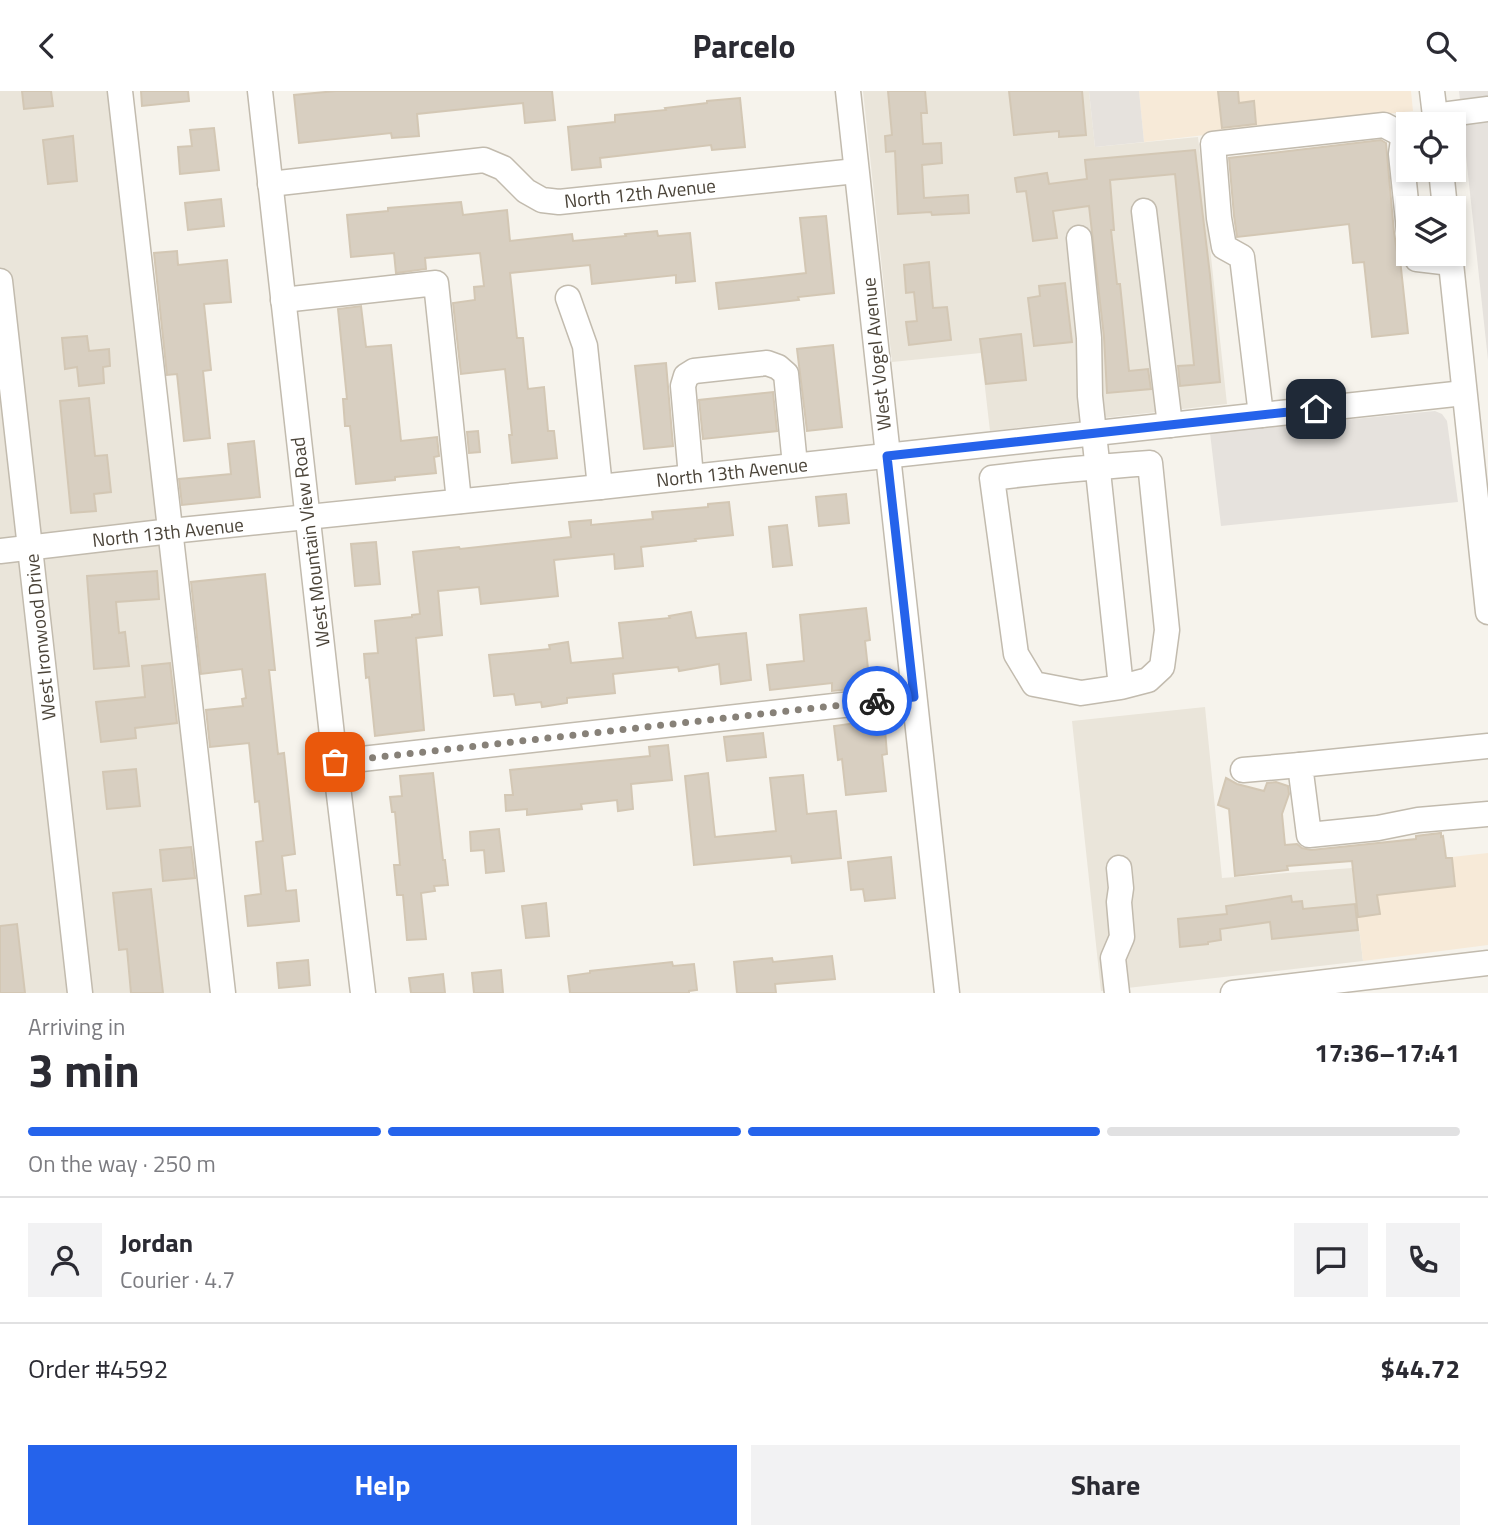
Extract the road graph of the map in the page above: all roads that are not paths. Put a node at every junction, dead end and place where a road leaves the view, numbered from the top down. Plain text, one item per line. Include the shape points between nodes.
1 (120, 91) edge
2 (260, 91) edge
3 (848, 91) edge
4 (1432, 91) edge
5 (1488, 109) edge
6 (1434, 112) edge
7 (1466, 114) edge
8 (1396, 130) edge
9 (856, 171) junction
10 (270, 184) junction
11 (1144, 211) dead end
12 (1079, 239) dead end
13 (1451, 266) edge
14 (0, 281) edge
15 (568, 298) dead end
16 (283, 300) junction
17 (1464, 394) junction
18 (1261, 415) junction
19 (1170, 425) junction
20 (1094, 432) junction
21 (1480, 455) edge
22 (887, 456) junction
23 (795, 465) junction
24 (1097, 467) junction
25 (691, 477) junction
26 (600, 487) junction
27 (459, 502) junction
28 (308, 517) junction
29 (171, 531) junction
30 (30, 548) junction
31 (0, 551) edge
32 (1488, 613) edge
33 (1121, 687) junction
34 (914, 697) junction
35 (1488, 746) edge
36 (335, 762) junction
37 (1300, 765) junction
38 (1243, 770) dead end
39 (1488, 814) edge
40 (1119, 868) dead end
41 (1488, 963) edge
42 (1297, 989) edge
43 (80, 993) edge
44 (223, 993) edge
45 (363, 993) edge
46 (947, 993) edge
47 (1117, 993) edge
48 (1233, 993) edge

1 - 29 street
2 - 10 street, West Mountain View Road
3 - 9 street, West Vogel Avenue
4 - 6 street
5 - 7 street
8 - 18 street via 1384,125 1213,144 1224,247 1242,257
9 - 10 street, North 12th Avenue via 559,202 542,200 503,168 484,160
9 - 22 street, West Vogel Avenue
10 - 16 street, West Mountain View Road
11 - 19 street
12 - 20 street
13 - 17 street
14 - 30 street, West Ironwood Drive
15 - 26 street via 584,346
16 - 27 street via 436,283
16 - 28 street, West Mountain View Road
17 - 18 street, North 13th Avenue
17 - 21 street
18 - 19 street, North 13th Avenue
19 - 20 street, North 13th Avenue
20 - 22 street, North 13th Avenue
20 - 24 street
21 - 32 street
22 - 23 street, North 13th Avenue
22 - 34 street, West Vogel Avenue
23 - 25 street, North 13th Avenue
23 - 25 street via 786,375 778,367 767,363 694,371 685,376 683,386
24 - 33 street
24 - 33 street via 1150,463 1167,630 1163,667 1148,680
24 - 33 street via 992,478 1016,654 1034,684 1081,693
25 - 26 street, North 13th Avenue
26 - 27 street, North 13th Avenue
27 - 28 street, North 13th Avenue
28 - 29 street, North 13th Avenue
28 - 36 street, West Mountain View Road
29 - 30 street, North 13th Avenue
29 - 44 street
30 - 31 street, North 13th Avenue
30 - 43 street, West Ironwood Drive
34 - 36 street
34 - 46 street, West Vogel Avenue
35 - 37 street
36 - 45 street, West Mountain View Road
37 - 38 street
37 - 39 street via 1309,835
40 - 47 street via 1122,937 1113,958
41 - 42 street
42 - 48 street

